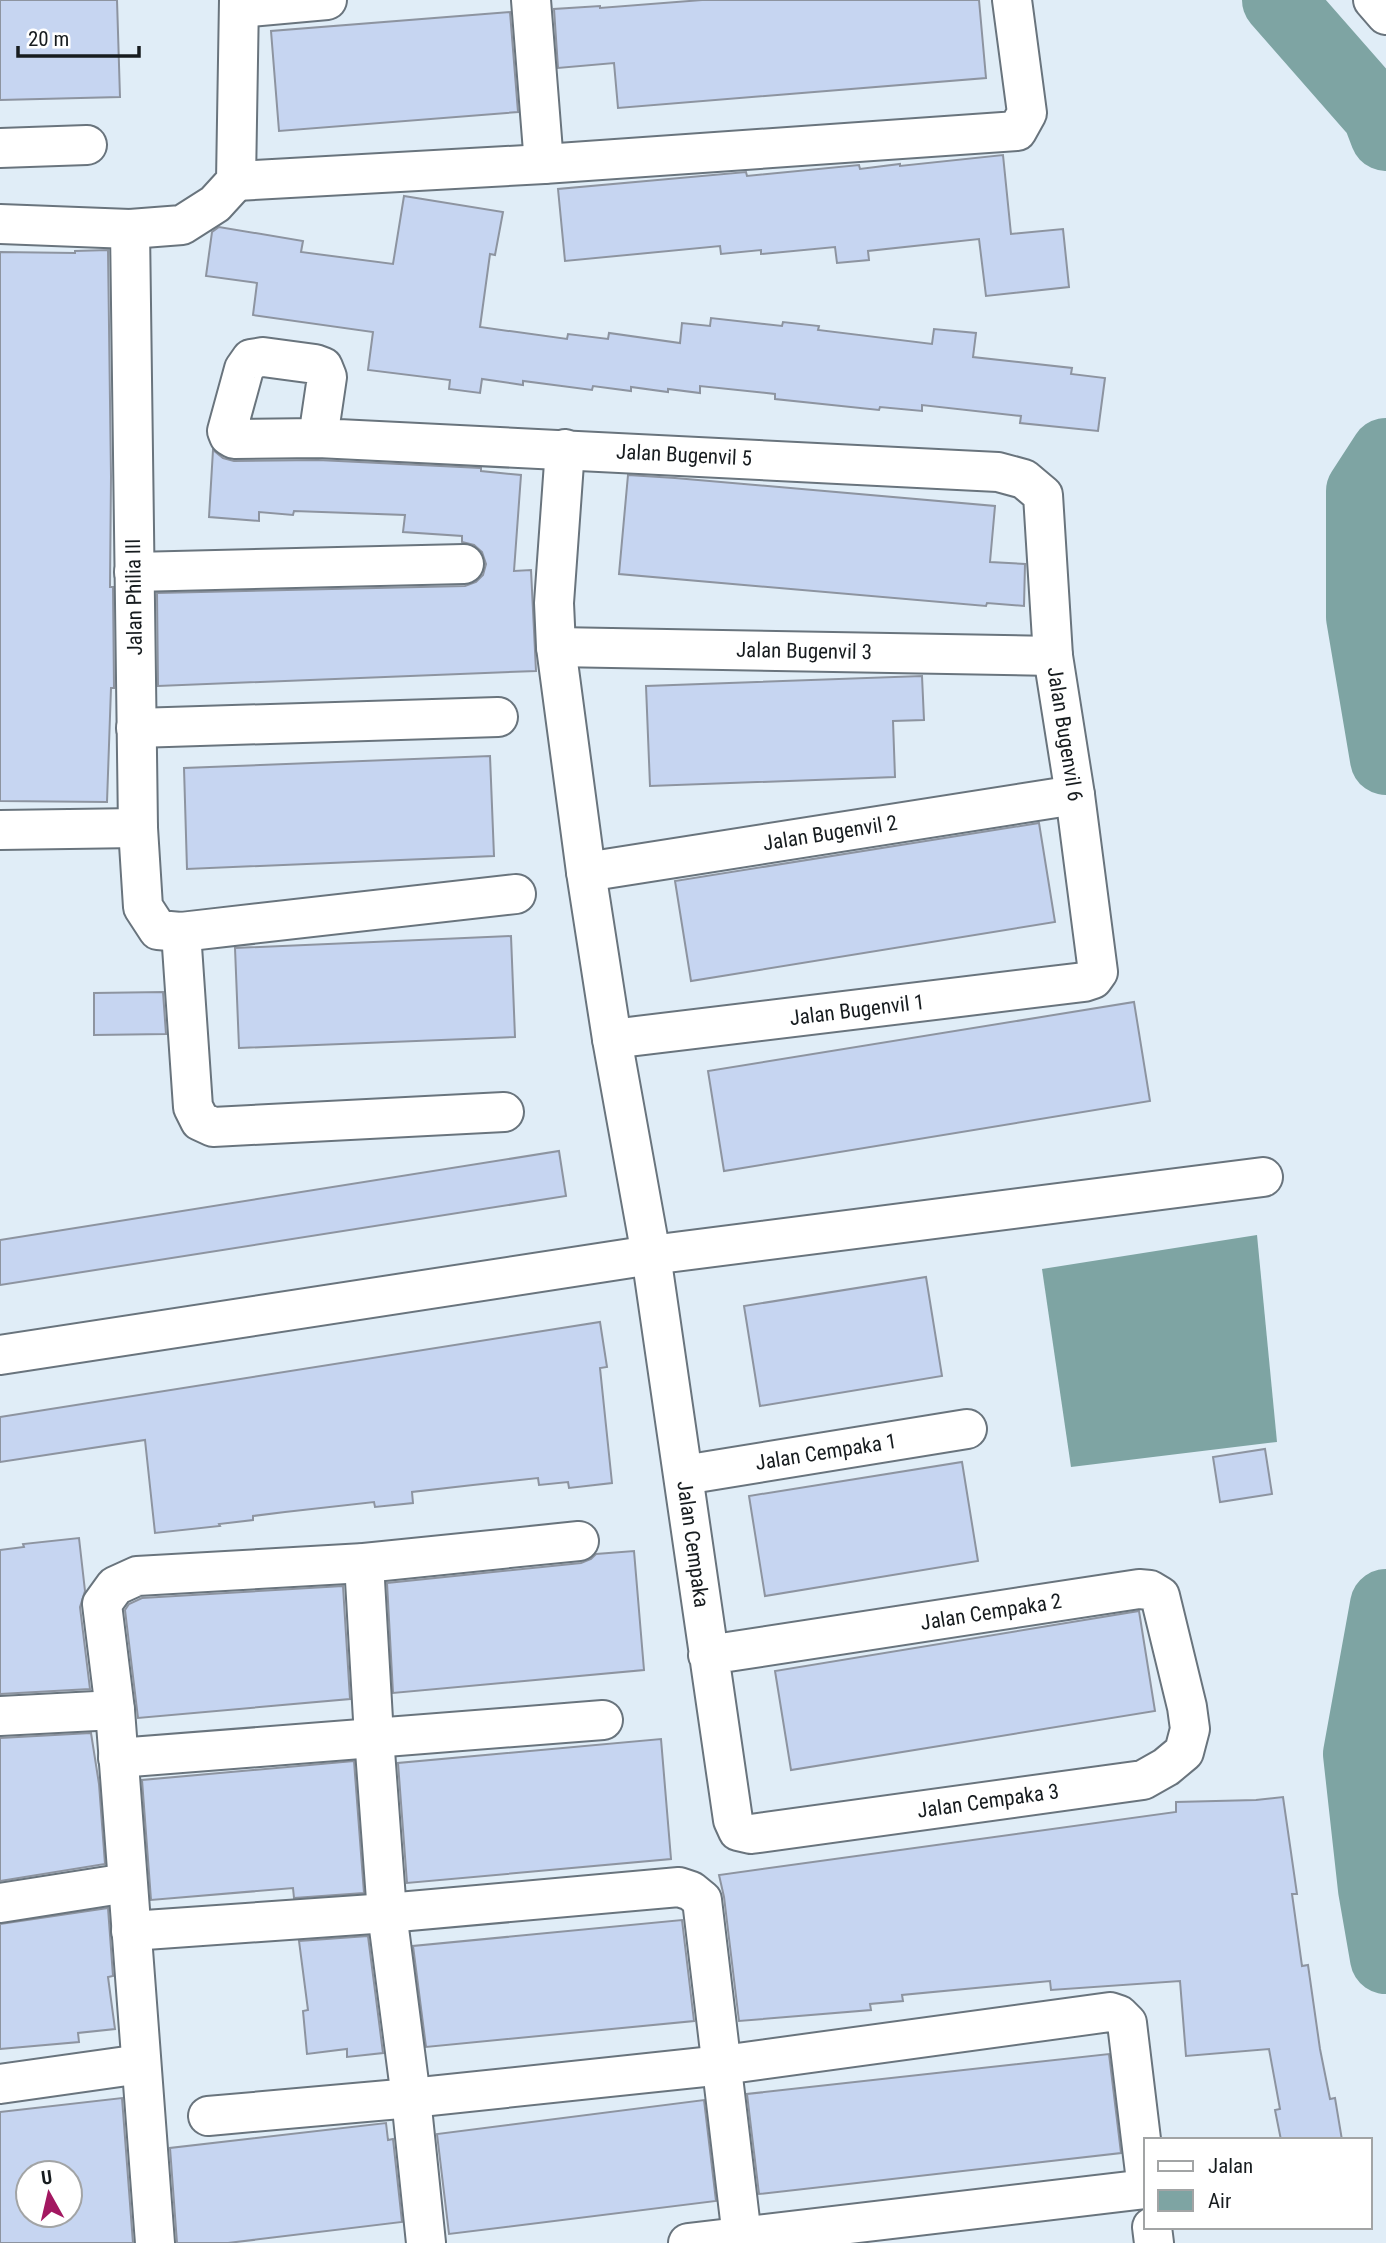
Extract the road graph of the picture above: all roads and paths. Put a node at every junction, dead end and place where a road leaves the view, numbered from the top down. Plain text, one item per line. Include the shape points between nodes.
1 (327, 0) edge
2 (531, 0) edge
3 (1013, 0) edge
4 (1373, 0) edge
5 (240, 4) edge
6 (1386, 15) edge
7 (87, 145) dead end
8 (0, 148) edge
9 (544, 164) junction
10 (236, 181) junction
11 (0, 224) edge
12 (130, 229) junction
13 (318, 438) dead end
14 (565, 449) junction
15 (1044, 495) joint
16 (464, 564) dead end
17 (134, 572) junction
18 (556, 646) junction
19 (1053, 656) junction
20 (498, 717) dead end
21 (136, 728) junction
22 (1075, 795) junction
23 (138, 828) junction
24 (0, 830) edge
25 (586, 872) junction
26 (516, 894) dead end
27 (181, 932) junction
28 (1098, 972) joint
29 (612, 1039) junction
30 (504, 1112) dead end
31 (1263, 1177) dead end
32 (651, 1255) junction
33 (0, 1355) edge
34 (968, 1429) dead end
35 (684, 1475) junction
36 (579, 1541) dead end
37 (364, 1563) junction
38 (708, 1654) junction
39 (1187, 1707) joint
40 (115, 1710) junction
41 (0, 1716) edge
42 (603, 1720) dead end
43 (374, 1737) junction
44 (118, 1758) junction
45 (738, 1831) joint
46 (127, 1883) junction
47 (0, 1903) edge
48 (387, 1913) junction
49 (131, 1931) junction
50 (141, 2064) junction
51 (723, 2065) junction
52 (0, 2084) edge
53 (411, 2098) junction
54 (208, 2116) dead end
55 (1144, 2164) edge
56 (1144, 2189) edge
57 (742, 2237) junction
58 (155, 2243) edge
59 (426, 2243) edge
60 (688, 2243) edge

1 - 5 street
2 - 9 street
3 - 9 street via 1027,113 1017,131
4 - 6 street
5 - 10 street
7 - 8 street
9 - 10 street
10 - 12 street via 215,204 183,225
11 - 12 street
12 - 17 street, Jalan Philia III
13 - 14 street, Jalan Bugenvil 5
14 - 15 street, Jalan Bugenvil 5 via 998,472 1024,480
14 - 18 street, Jalan Cempaka via 554,603
15 - 19 street, Jalan Bugenvil 6
16 - 17 street
17 - 21 street, Jalan Philia III
18 - 19 street, Jalan Bugenvil 3
18 - 25 street, Jalan Cempaka
19 - 22 street, Jalan Bugenvil 6
20 - 21 street
21 - 23 street, Jalan Philia III
22 - 25 street, Jalan Bugenvil 2
22 - 28 street, Jalan Bugenvil 6
23 - 24 street
23 - 27 street, Jalan Philia III via 143,907 158,930
25 - 29 street, Jalan Cempaka
26 - 27 street
27 - 30 street via 193,1107 200,1121 213,1127
28 - 29 street, Jalan Bugenvil 1 via 1084,982
29 - 32 street, Jalan Cempaka
31 - 32 street
32 - 33 street
32 - 35 street, Jalan Cempaka
34 - 35 street, Jalan Cempaka 1
35 - 38 street, Jalan Cempaka
36 - 37 street
37 - 40 street via 137,1576 114,1586 102,1604
37 - 43 street
38 - 39 street, Jalan Cempaka 2 via 1150,1590 1160,1596
38 - 45 street, Jalan Cempaka
39 - 45 street, Jalan Cempaka 3 via 1190,1729 1184,1752 1143,1780 751,1834
40 - 41 street
40 - 44 street
42 - 43 street
43 - 44 street
43 - 48 street
44 - 46 street
46 - 47 street
46 - 49 street
48 - 49 street
48 - 51 street via 679,1887 691,1891 702,1900
48 - 53 street
49 - 50 street
50 - 52 street
50 - 58 street
51 - 53 street
51 - 55 street via 1110,2012 1127,2023
51 - 57 street
53 - 54 street
53 - 59 street
56 - 57 street
57 - 60 street

